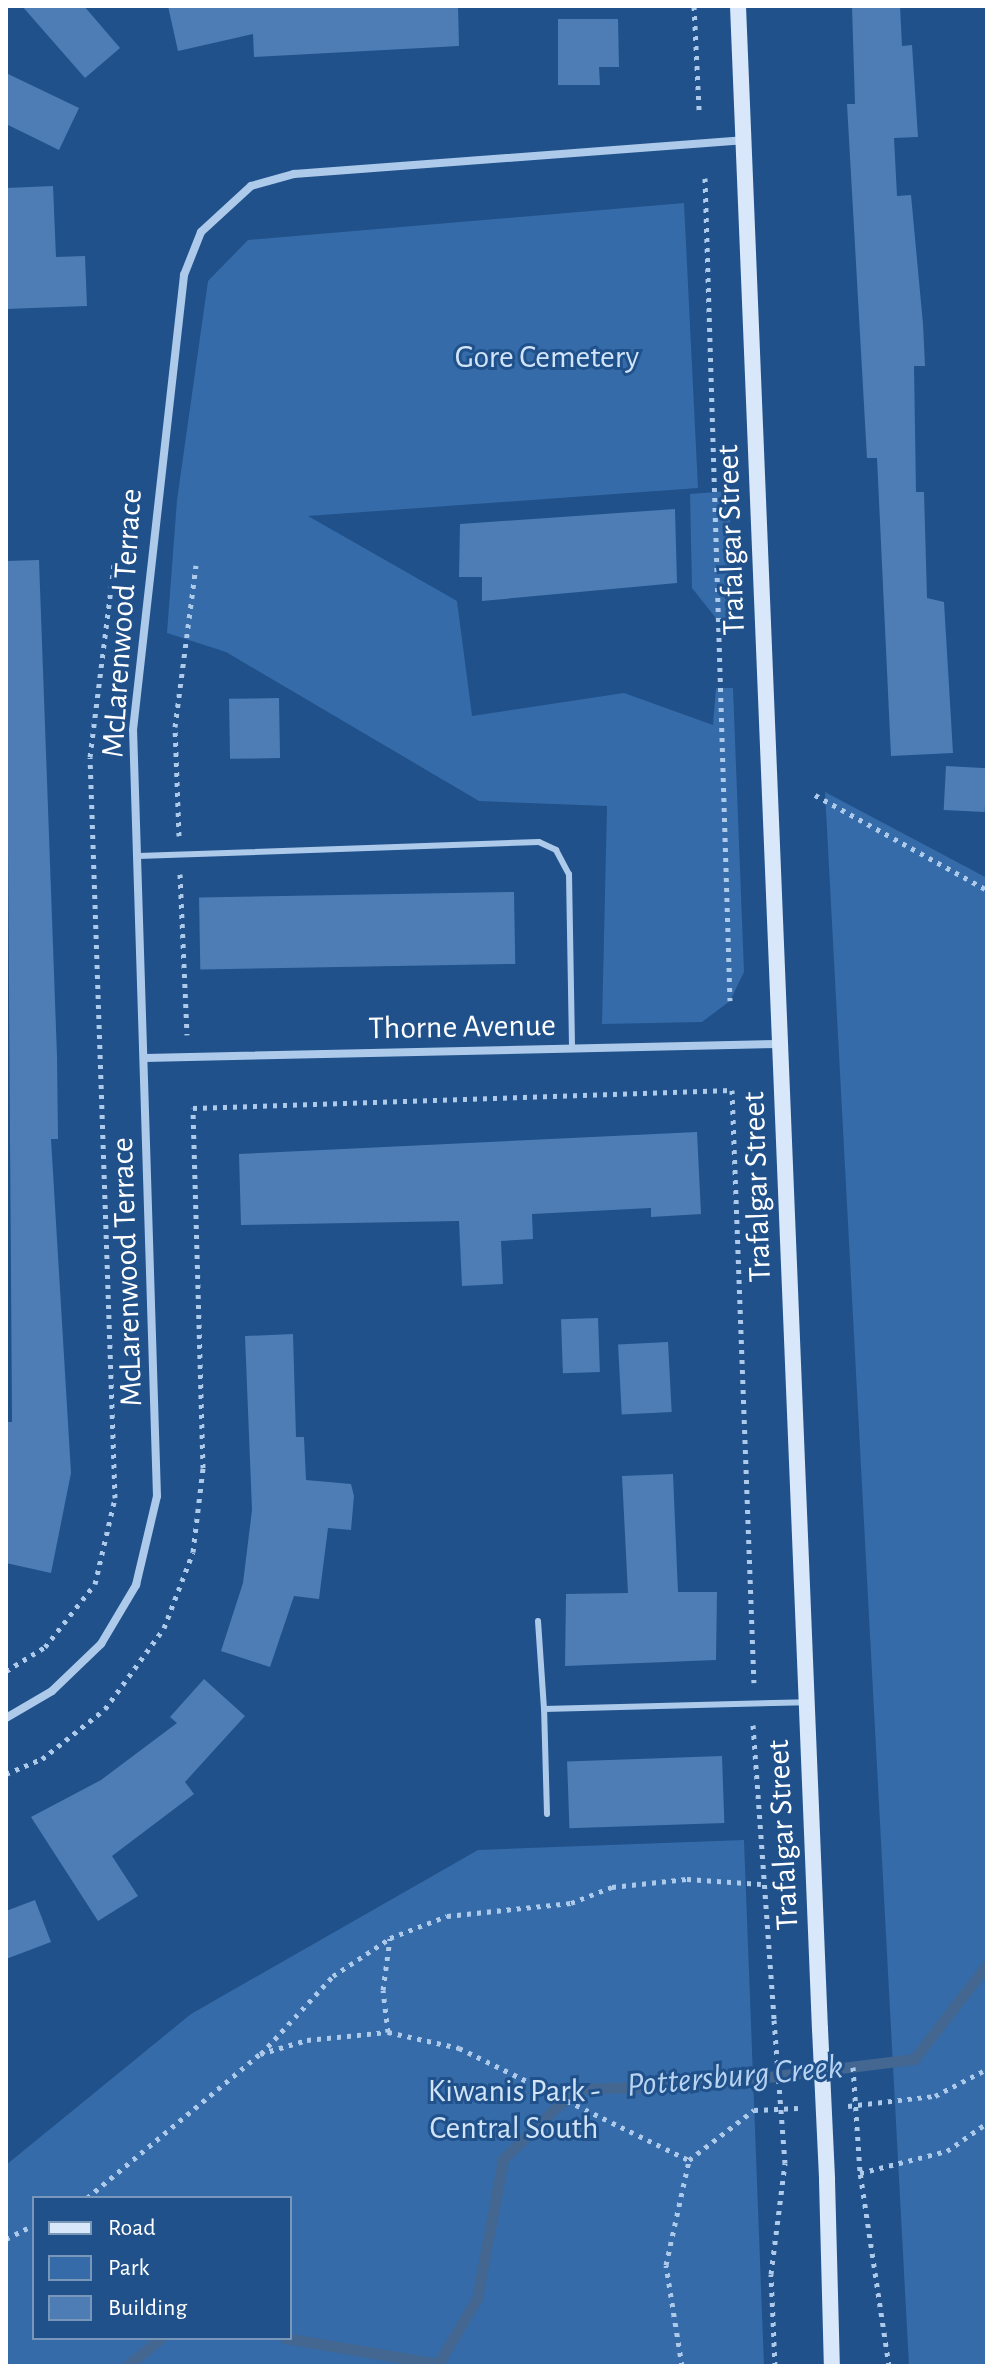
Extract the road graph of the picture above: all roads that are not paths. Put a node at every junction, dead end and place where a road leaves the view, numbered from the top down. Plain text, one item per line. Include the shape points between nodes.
1 (738, 6) edge
2 (744, 140) junction
3 (138, 856) junction
4 (779, 1044) junction
5 (572, 1049) junction
6 (145, 1058) junction
7 (538, 1621) dead end
8 (806, 1702) junction
9 (544, 1709) junction
10 (6, 1718) edge
11 (547, 1814) dead end
12 (832, 2366) edge

1 - 2 main road, Trafalgar Street
2 - 3 street, McLarenwood Terrace via 294,174 251,186 214,214 184,275 149,547 133,730
2 - 4 main road, Trafalgar Street
3 - 5 lane via 539,842 556,850 569,874
3 - 6 street, McLarenwood Terrace
4 - 5 street, Thorne Avenue
4 - 8 main road, Trafalgar Street
5 - 6 street, Thorne Avenue
6 - 10 street, McLarenwood Terrace via 157,1496 150,1541 136,1585 101,1644 52,1691
7 - 9 lane
8 - 9 lane
8 - 12 main road, Trafalgar Street, bridge
9 - 11 lane

